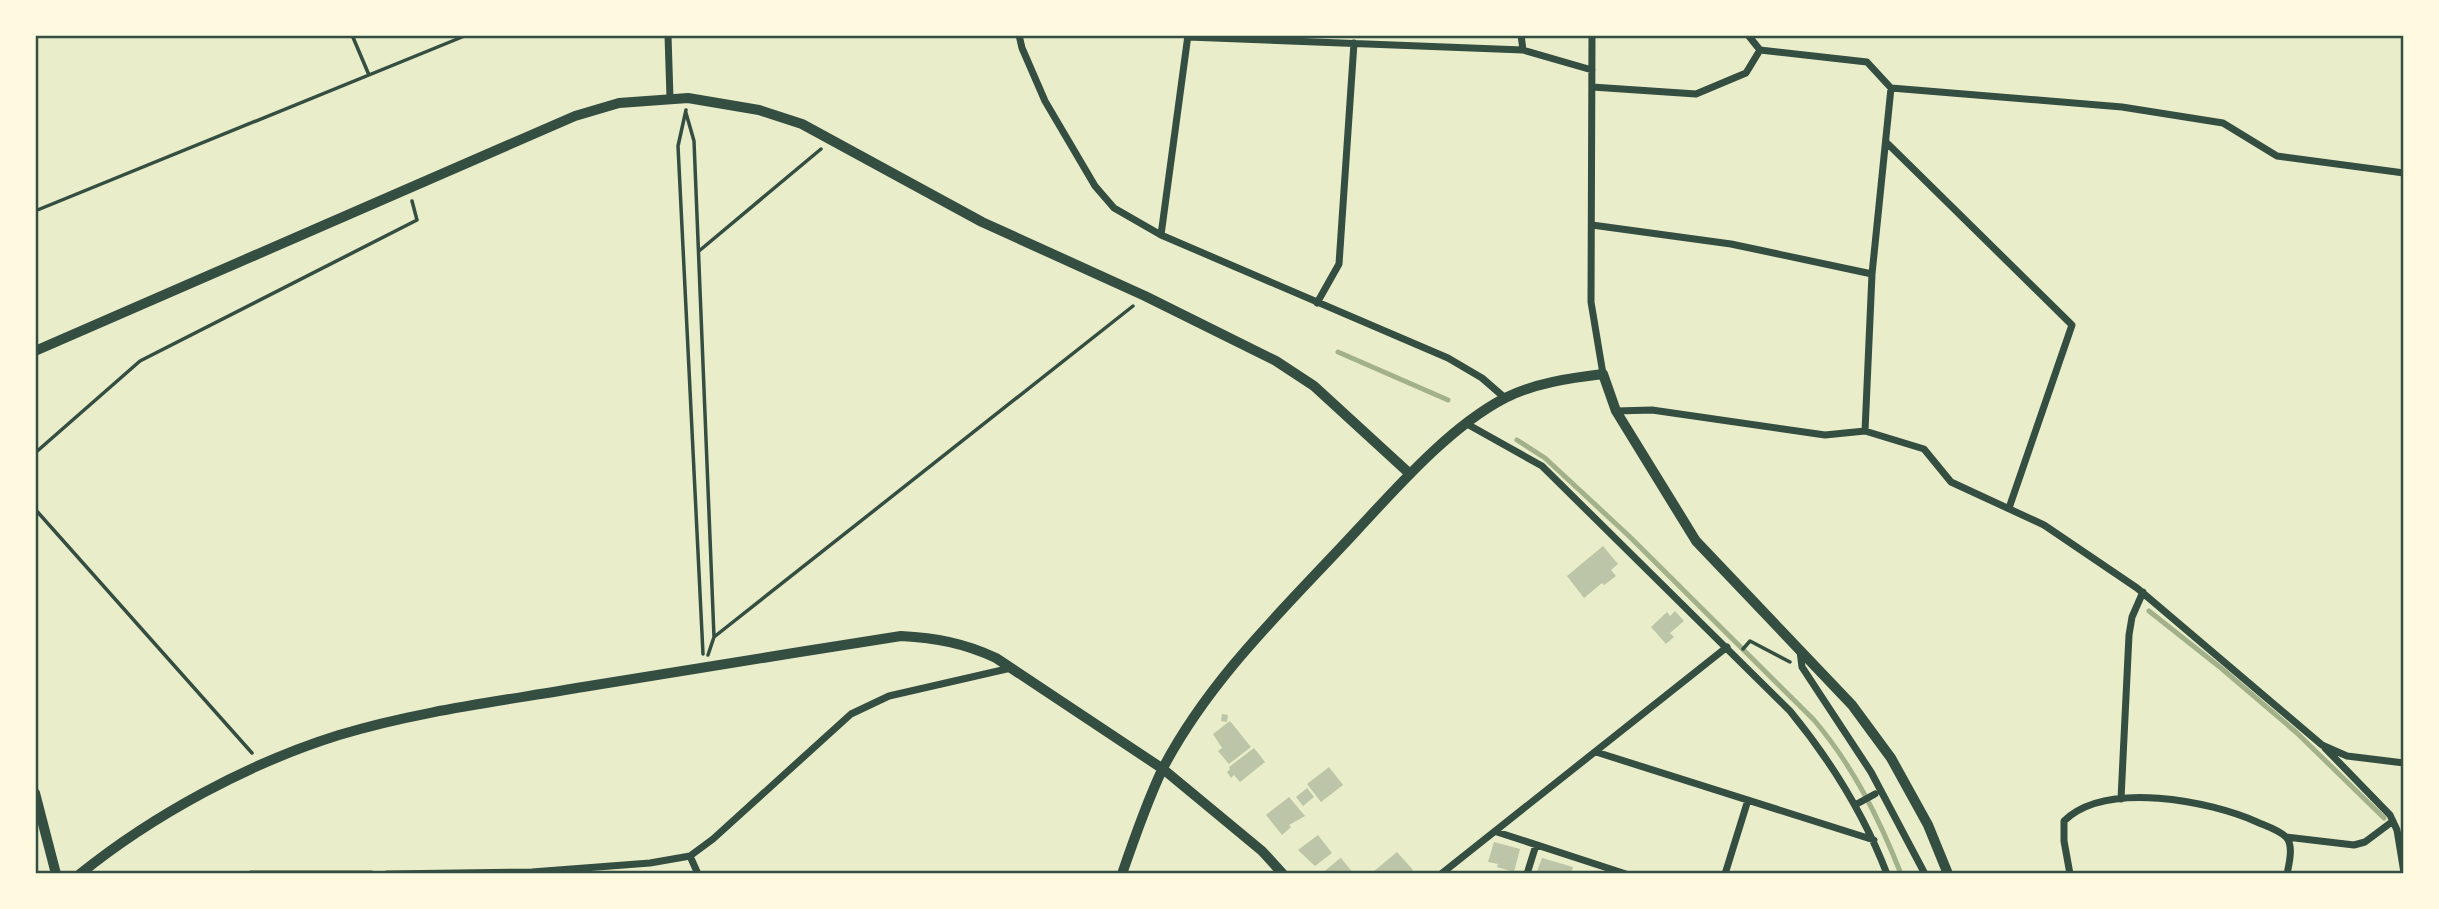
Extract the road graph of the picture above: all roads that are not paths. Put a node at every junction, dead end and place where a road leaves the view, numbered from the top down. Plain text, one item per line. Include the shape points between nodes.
1 (668, 35) edge
2 (1019, 35) edge
3 (1521, 35) edge
4 (1592, 35) edge
5 (1748, 35) edge
6 (1188, 36) edge
7 (1354, 43) junction
8 (1523, 50) junction
9 (1760, 50) junction
10 (1592, 70) junction
11 (1592, 88) junction
12 (1891, 88) junction
13 (670, 98) junction
14 (1886, 142) junction
15 (2404, 173) edge
16 (1592, 225) junction
17 (1161, 235) junction
18 (1872, 274) junction
19 (1317, 303) junction
20 (35, 351) edge
21 (1603, 374) junction
22 (1506, 398) junction
23 (1616, 411) junction
24 (1467, 424) junction
25 (1865, 431) junction
26 (1410, 474) junction
27 (2009, 508) junction
28 (2143, 592) junction
29 (1727, 647) junction
30 (1800, 651) junction
31 (1011, 668) junction
32 (2322, 745) junction
33 (1595, 752) junction
34 (2404, 763) edge
35 (1163, 769) junction
36 (35, 793) edge
37 (1875, 794) dead end
38 (2121, 799) junction
39 (1748, 800) junction
40 (1855, 805) junction
41 (2393, 821) junction
42 (1497, 832) junction
43 (2286, 837) junction
44 (1874, 840) junction
45 (1536, 845) junction
46 (690, 856) junction
47 (2404, 873) edge
48 (56, 874) edge
49 (80, 874) edge
50 (251, 874) edge
51 (371, 874) edge
52 (387, 874) edge
53 (698, 874) edge
54 (1122, 874) edge
55 (1283, 874) edge
56 (1441, 874) edge
57 (1527, 874) edge
58 (1626, 874) edge
59 (1725, 874) edge
60 (1887, 874) edge
61 (1925, 874) edge
62 (1948, 874) edge
63 (2070, 874) edge
64 (2287, 874) edge

1 - 13 street
2 - 17 street via 1045,101 1095,186 1114,208
3 - 8 street
4 - 10 street
5 - 9 street
6 - 7 street
6 - 17 street
7 - 8 street
7 - 19 street via 1339,264
8 - 10 street
9 - 11 street via 1746,74 1696,94
9 - 12 street via 1867,62
10 - 11 street
11 - 16 street
12 - 14 street
12 - 15 street via 2122,107 2223,123 2277,156
13 - 20 street via 619,103 575,116
13 - 26 street via 759,110 802,124 982,222 1234,338 1314,386
14 - 18 street
14 - 27 street via 2072,325
16 - 18 street via 1731,244
16 - 21 street via 1591,302
17 - 19 street
18 - 25 street
19 - 22 street via 1448,358
21 - 22 street via 1541,385
21 - 23 street
22 - 24 street
23 - 25 street via 1652,410 1825,435
23 - 30 street via 1696,541
24 - 26 street
24 - 29 street via 1542,466
25 - 27 street via 1924,449 1951,482
26 - 35 street via 1236,660
27 - 28 street via 2044,525
28 - 32 street
28 - 38 street via 2129,635
29 - 33 street
29 - 40 street via 1790,711 1822,751
30 - 61 street via 1802,667 1871,772
30 - 62 street via 1852,705 1891,758 1928,825
31 - 35 street
31 - 46 street via 889,696 851,714
31 - 49 street via 948,640 901,636 439,712 339,735 263,765 152,823
32 - 34 street via 2347,756
32 - 41 street
33 - 39 street
33 - 42 street
35 - 54 street
35 - 55 street
36 - 48 street
37 - 40 street
38 - 43 street via 2171,799 2226,810
38 - 63 street via 2089,807 2064,821
39 - 44 street
39 - 59 street
40 - 44 street
41 - 43 street via 2354,845
41 - 47 street
42 - 45 street
42 - 56 street
43 - 64 street via 2290,855
44 - 60 street
45 - 57 street
45 - 58 street
46 - 52 street via 532,872
46 - 53 street
50 - 51 street

